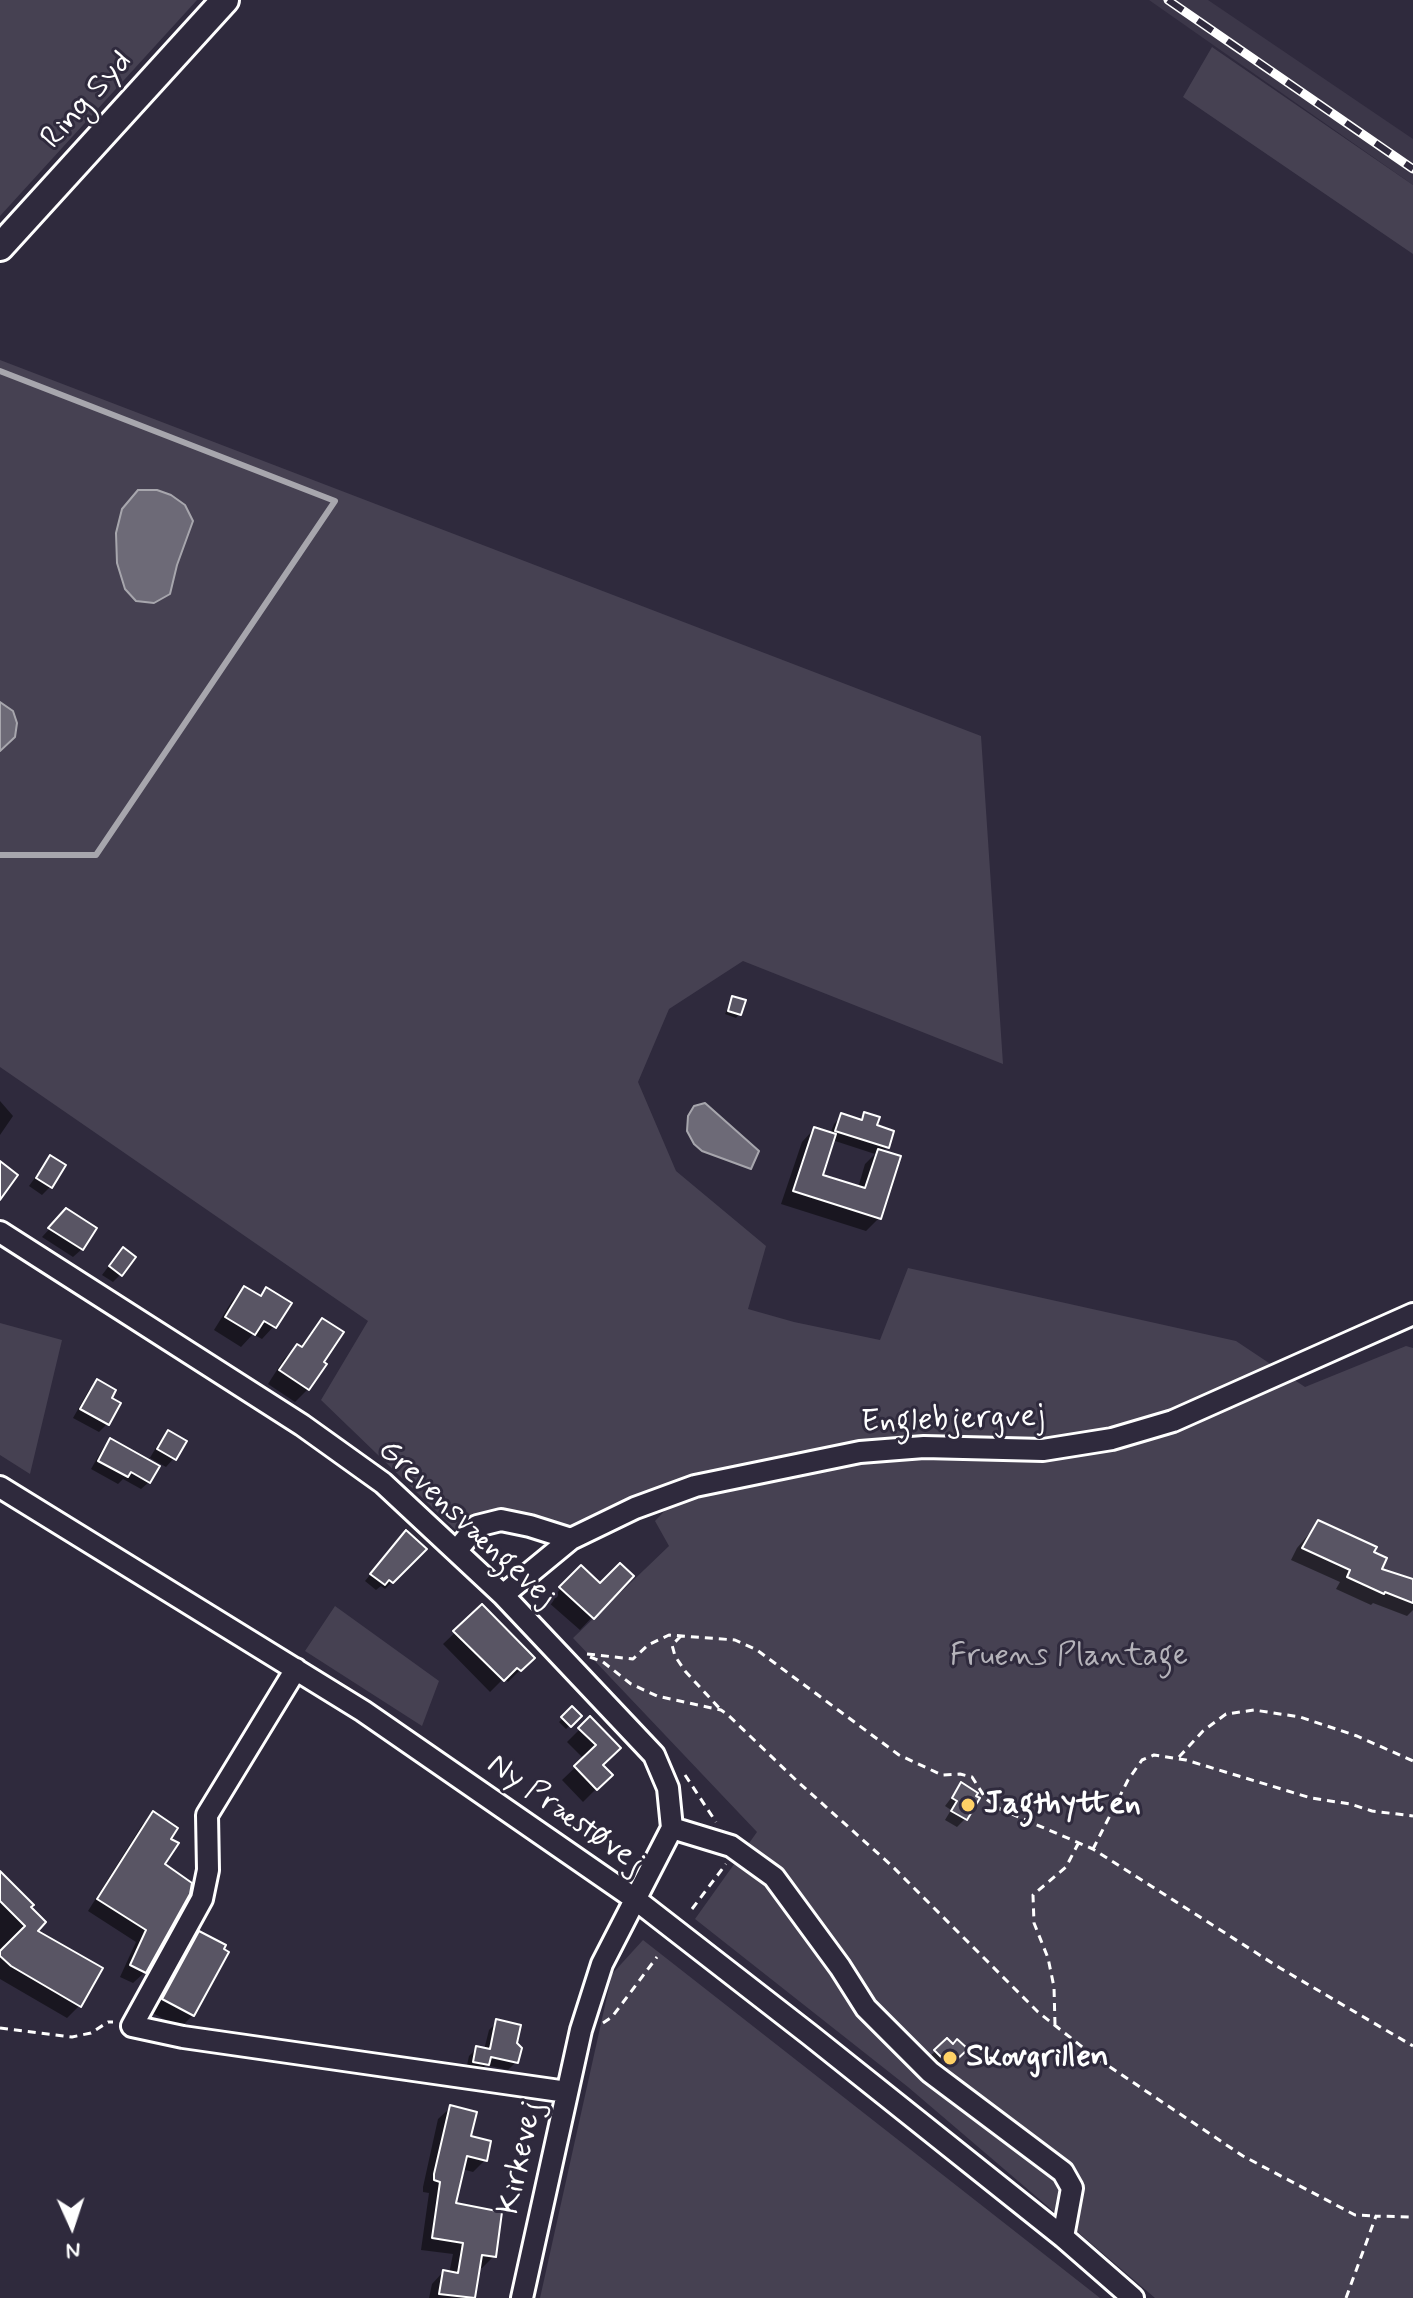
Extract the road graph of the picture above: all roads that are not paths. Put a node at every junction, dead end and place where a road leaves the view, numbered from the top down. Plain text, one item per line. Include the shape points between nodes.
1 (225, 0) edge
2 (0, 247) edge
3 (0, 1232) edge
4 (1413, 1314) edge
5 (0, 1487) edge
6 (571, 1539) junction
7 (457, 1550) junction
8 (503, 1595) junction
9 (296, 1669) junction
10 (672, 1828) junction
11 (635, 1899) junction
12 (567, 2092) junction
13 (1063, 2237) junction
14 (522, 2298) edge
15 (1133, 2298) edge

1 - 2 main road, Ring Syd
3 - 7 street, Grevensvængevej via 302,1425 383,1483
4 - 6 street, Englebjergvej via 1173,1421 1112,1439 1043,1450 924,1447 860,1452 695,1486
5 - 9 street, Ny Præstøvej
6 - 7 street via 501,1520 477,1526
6 - 8 street, Englebjergvej
7 - 8 street, Grevensvængevej
8 - 10 street, Grevensvængevej via 654,1755 668,1788
9 - 11 street, Ny Præstøvej
9 - 12 street via 207,1815 208,1870 202,1899 132,2026
10 - 11 street
10 - 13 street, Ny Præstøvej via 731,1846 774,1877 866,2008 930,2072 1063,2172 1072,2188
11 - 12 street, Kirkevej via 602,1964
11 - 13 street, Ny Præstøvej
12 - 14 street, Kirkevej
13 - 15 street, Ny Præstøvej

